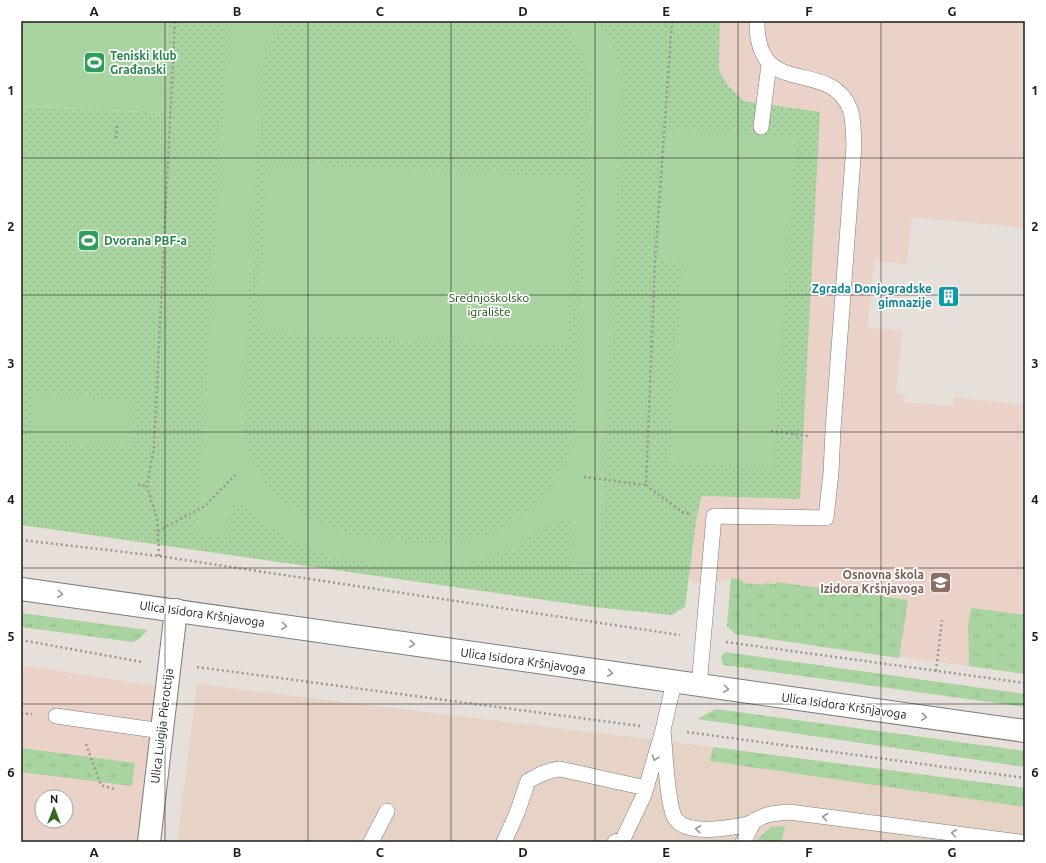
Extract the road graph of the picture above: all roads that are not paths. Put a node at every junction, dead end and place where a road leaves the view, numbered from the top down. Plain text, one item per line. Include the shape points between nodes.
1 (757, 21) edge
2 (770, 65) junction
3 (761, 127) dead end
4 (21, 589) edge
5 (176, 610) junction
6 (674, 682) junction
7 (699, 686) junction
8 (56, 716) dead end
9 (664, 730) junction
10 (162, 731) junction
11 (1025, 731) edge
12 (646, 788) junction
13 (387, 811) dead end
14 (755, 820) junction
15 (623, 841) edge
16 (149, 842) edge
17 (372, 842) edge
18 (504, 842) edge
19 (743, 842) edge
20 (1020, 842) edge

1 - 2 lane via 757,36
2 - 3 lane
2 - 7 lane via 783,72 819,80 838,92 850,108 853,126 832,473 826,518 714,516
4 -> 5 main road, Ulica Isidora Kršnjavoga
5 -> 6 main road, Ulica Isidora Kršnjavoga
5 - 10 main road, Ulica Luigija Pierottija
6 - 7 main road, Ulica Isidora Kršnjavoga
6 - 9 lane
7 -> 11 main road, Ulica Isidora Kršnjavoga
8 - 10 lane
9 -> 12 lane
14 -> 9 lane via 732,827 705,829 680,824 675,818 671,804
10 - 16 main road, Ulica Luigija Pierottija
12 - 15 lane
12 - 18 lane via 560,769 539,774 528,781
13 - 17 lane
14 - 19 lane
20 -> 14 lane via 789,812 768,814

